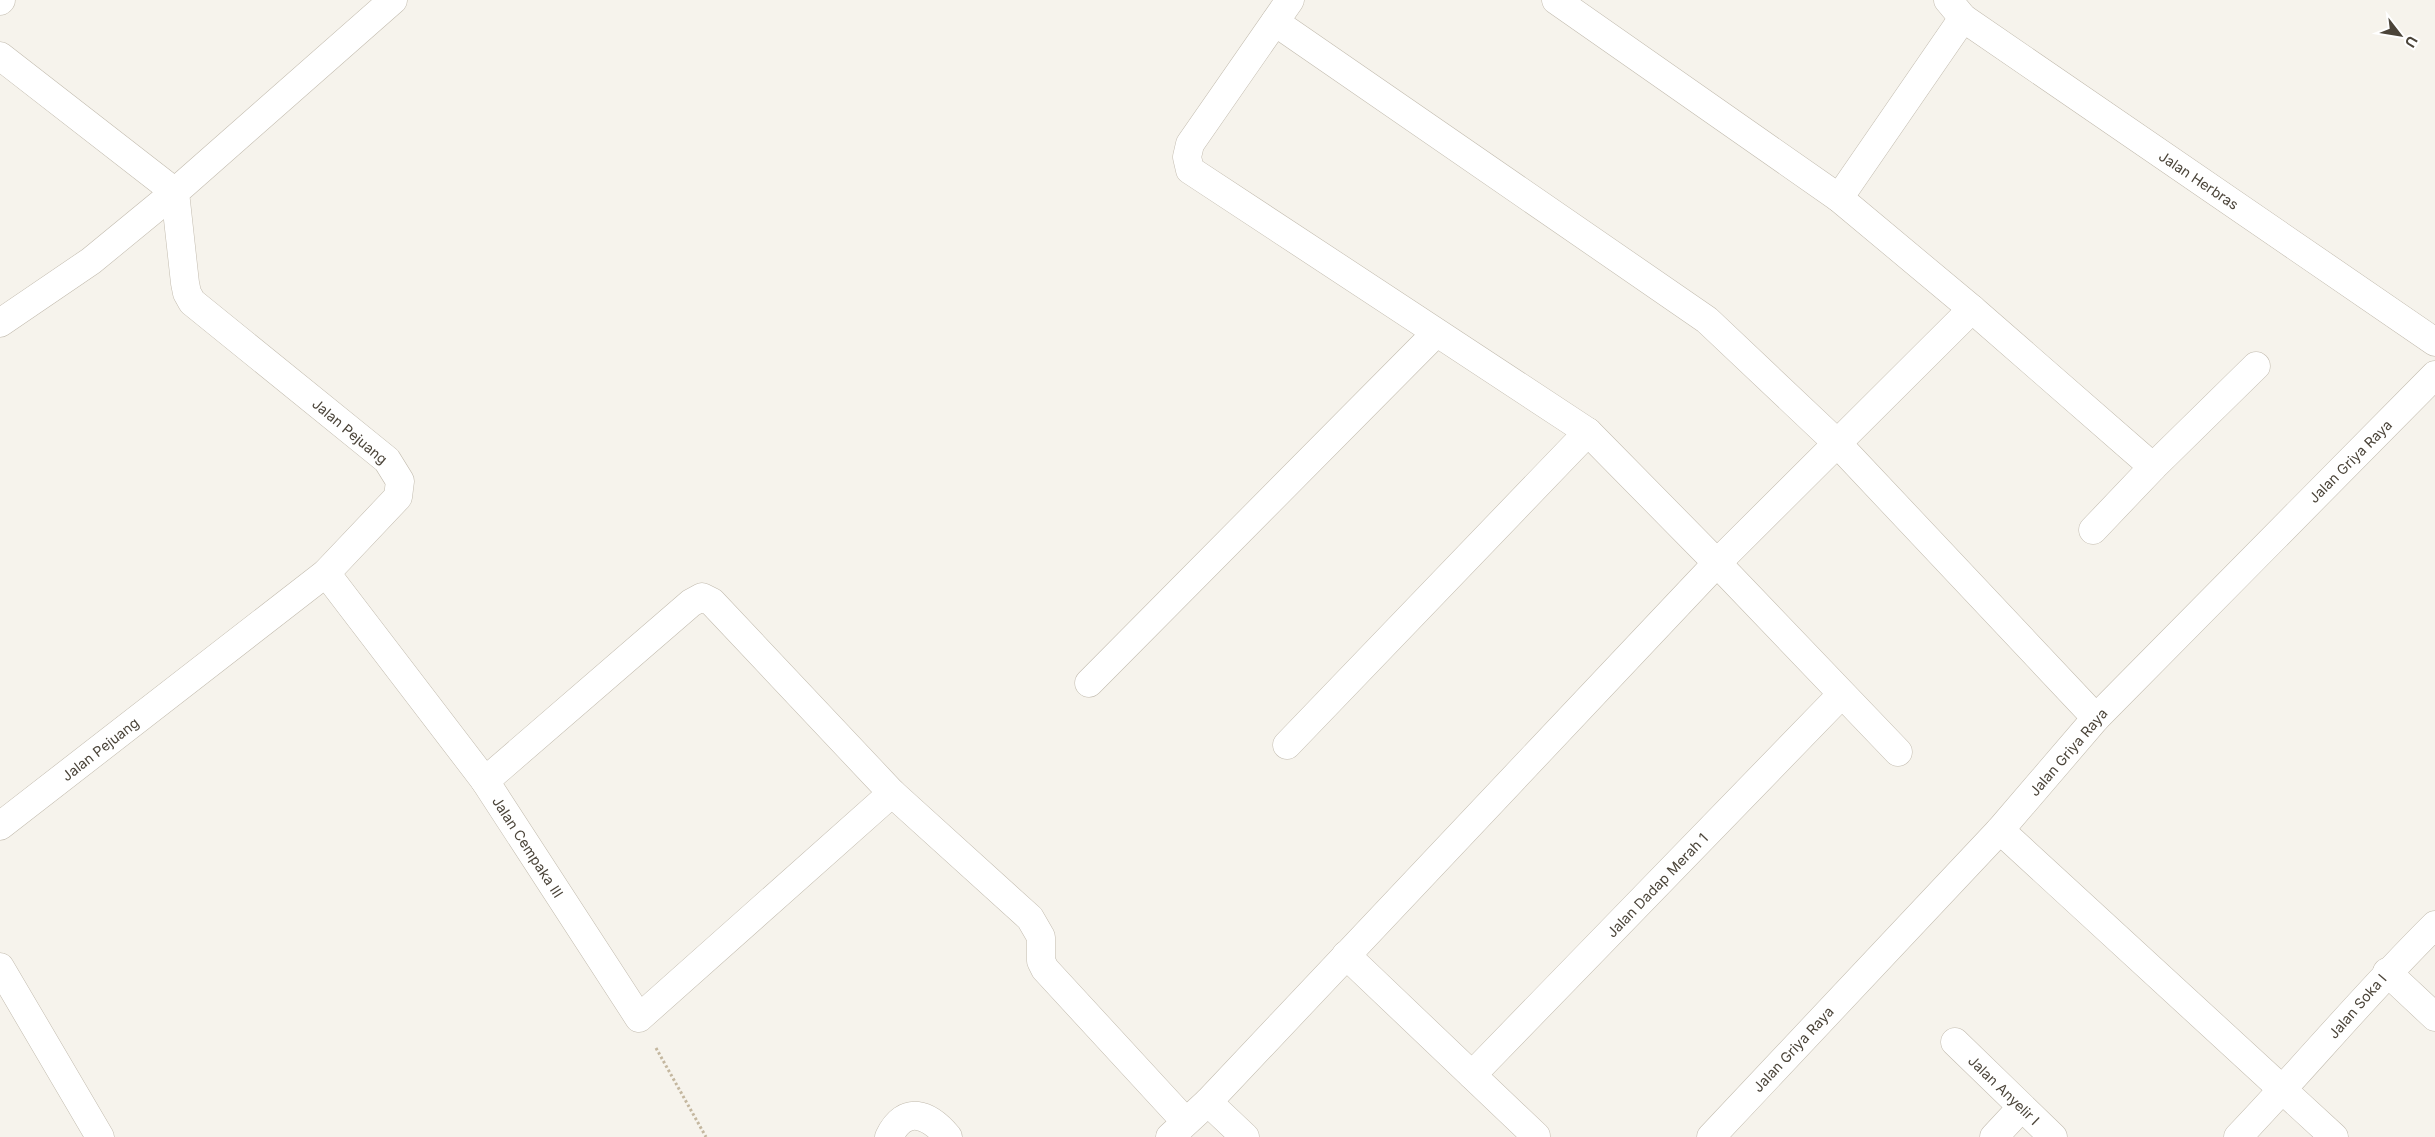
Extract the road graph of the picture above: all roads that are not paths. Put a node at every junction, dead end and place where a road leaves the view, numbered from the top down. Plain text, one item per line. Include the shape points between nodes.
1 (393, 0) edge
2 (1290, 0) edge
3 (1556, 0) edge
4 (1956, 9) edge
5 (1275, 22) junction
6 (0, 56) edge
7 (175, 192) junction
8 (1839, 198) junction
9 (1972, 309) junction
10 (0, 323) edge
11 (1436, 333) junction
12 (2435, 342) edge
13 (2256, 366) dead end
14 (2435, 375) edge
15 (1588, 432) junction
16 (1836, 442) junction
17 (2153, 467) junction
18 (2092, 530) dead end
19 (1717, 563) junction
20 (326, 573) junction
21 (1089, 683) dead end
22 (1842, 695) junction
23 (2096, 718) junction
24 (1288, 745) dead end
25 (1898, 752) dead end
26 (486, 781) junction
27 (892, 793) junction
28 (0, 826) edge
29 (2000, 830) junction
30 (2435, 925) edge
31 (1346, 955) junction
32 (0, 967) edge
33 (2387, 972) junction
34 (2435, 1017) edge
35 (1955, 1042) dead end
36 (1472, 1075) junction
37 (2283, 1090) junction
38 (1208, 1102) junction
39 (2022, 1108) junction
40 (1177, 1129) edge
41 (1536, 1136) edge
42 (100, 1137) edge
43 (888, 1137) edge
44 (948, 1137) edge
45 (1245, 1137) edge
46 (1710, 1137) edge
47 (1994, 1137) edge
48 (2054, 1137) edge
49 (2238, 1137) edge
50 (2334, 1137) edge

1 - 7 street
2 - 5 street
3 - 8 street
4 - 8 street
4 - 12 street, Jalan Herbras
5 - 11 street via 1190,144 1187,157 1190,170
5 - 16 street via 1708,320
6 - 7 street
7 - 10 street via 90,261
7 - 20 street, Jalan Pejuang via 185,283 192,302 387,460 398,475 401,486 398,497
8 - 9 street
9 - 16 street
9 - 17 street
11 - 15 street
11 - 21 street
13 - 17 street
14 - 23 street, Jalan Griya Raya
15 - 19 street
15 - 24 street
16 - 19 street
16 - 23 street
17 - 18 street
19 - 22 street
19 - 31 street
20 - 26 street, Jalan Cempaka III
20 - 28 street, Jalan Pejuang
22 - 25 street
22 - 36 street, Jalan Dadap Merah 1
23 - 29 street, Jalan Griya Raya
26 - 27 street via 691,604 702,598 712,602 734,624
26 - 27 street, Jalan Cempaka III via 639,1018
27 - 40 street via 1030,918 1041,937 1041,961 1045,969
29 - 37 street
29 - 46 street, Jalan Griya Raya
30 - 33 street, Jalan Soka I
31 - 36 street
31 - 38 street
32 - 42 street
33 - 34 street
33 - 37 street, Jalan Soka I
35 - 39 street, Jalan Anyelir I
36 - 41 street
37 - 49 street, Jalan Soka I
37 - 50 street
38 - 40 street
38 - 45 street
39 - 47 street
39 - 48 street, Jalan Anyelir I
43 - 44 street via 902,1119 923,1116

